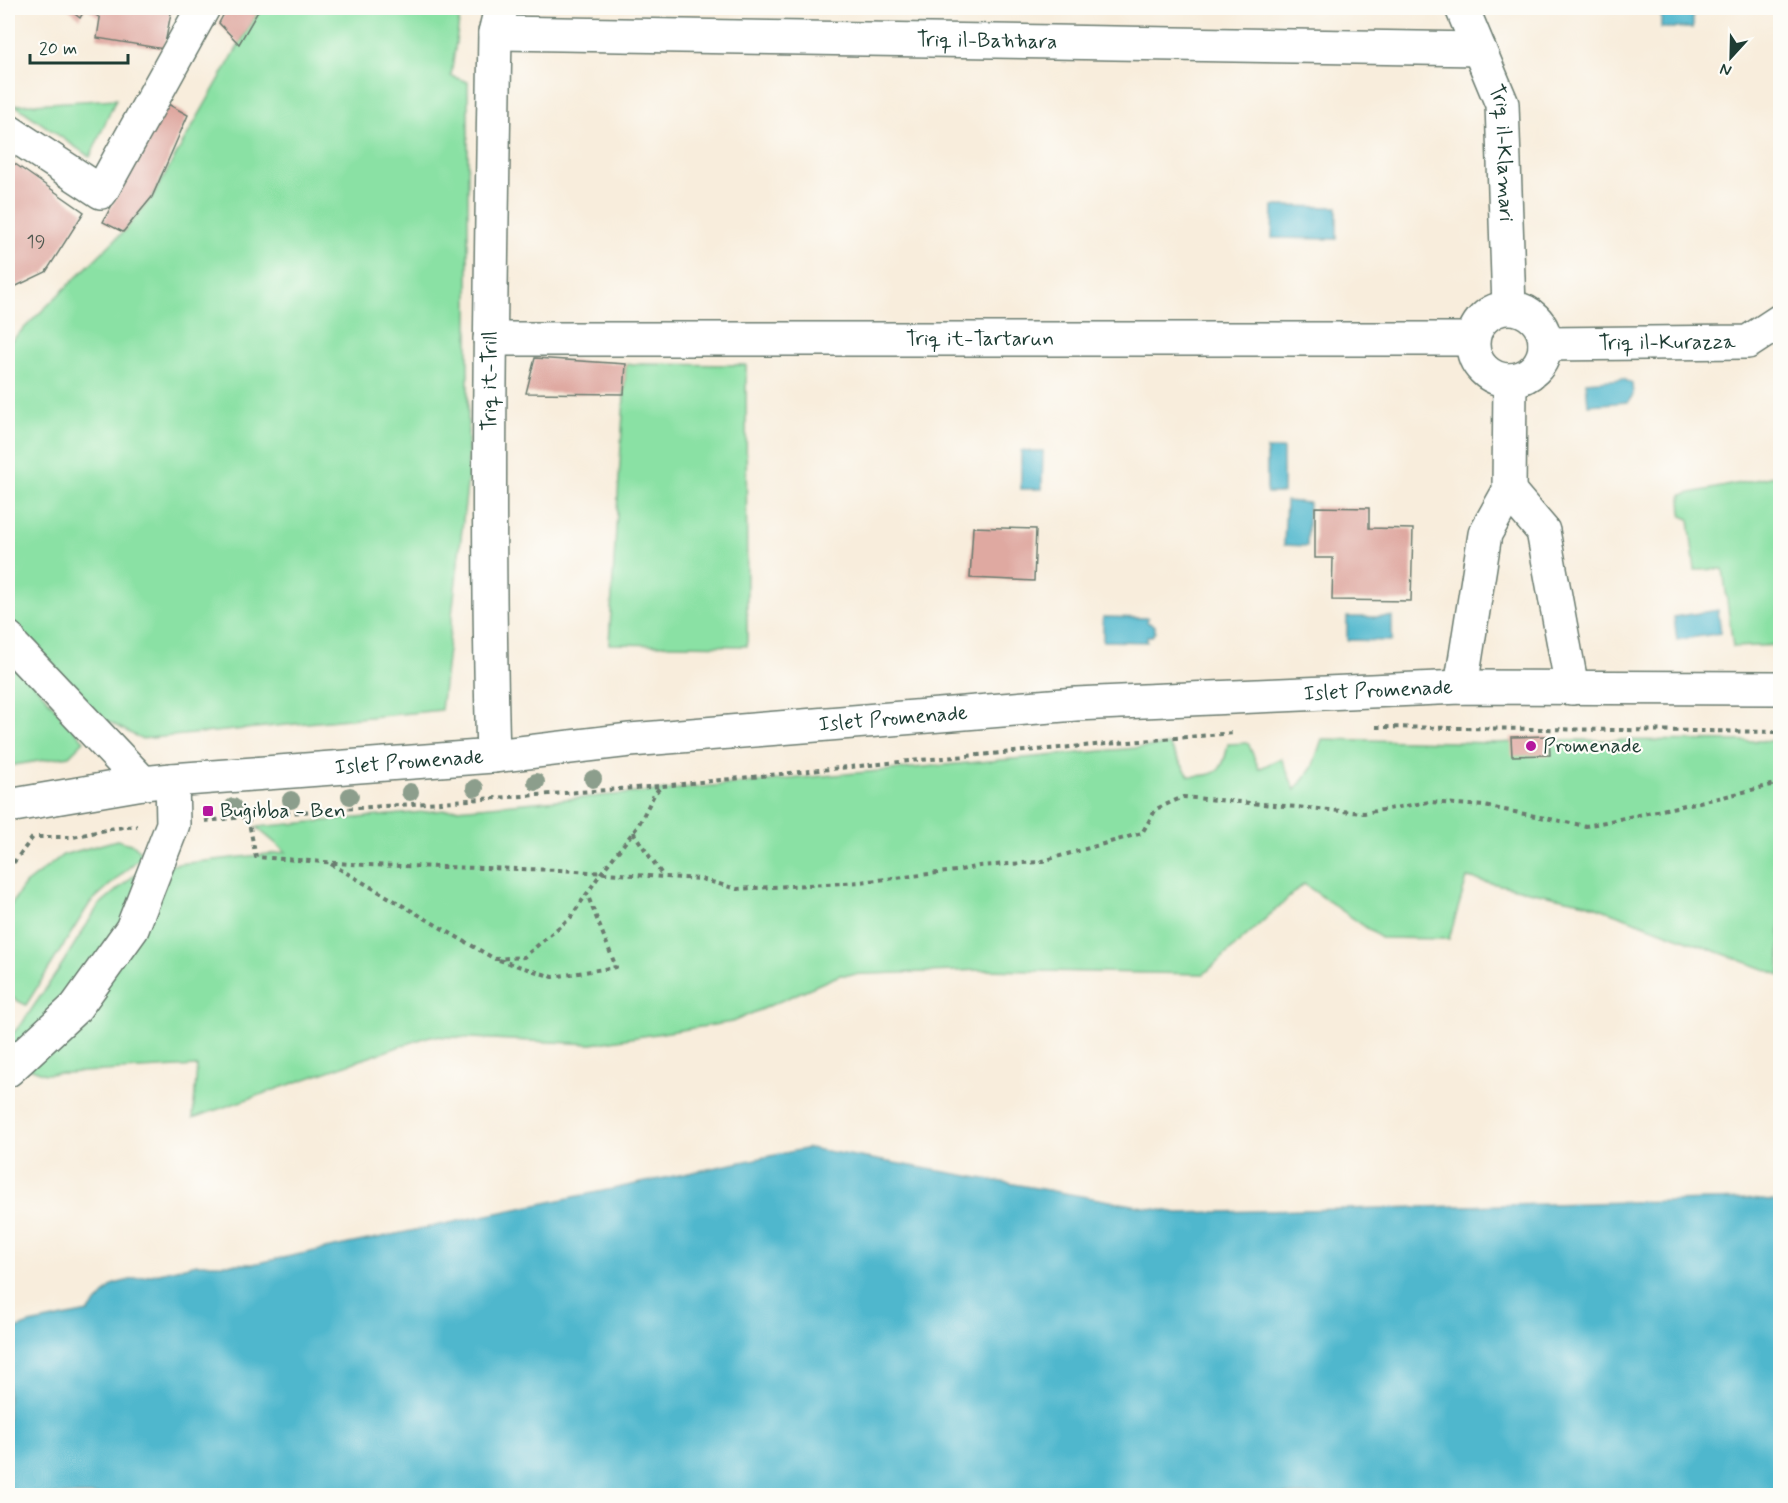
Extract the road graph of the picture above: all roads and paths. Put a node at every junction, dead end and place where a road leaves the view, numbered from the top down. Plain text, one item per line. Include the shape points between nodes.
1 (203, 8) edge
2 (1462, 8) edge
3 (498, 20) edge
4 (1479, 49) junction
5 (8, 131) edge
6 (1509, 307) junction
7 (1780, 321) edge
8 (490, 339) junction
9 (1472, 339) junction
10 (1545, 344) junction
11 (1510, 381) junction
12 (1509, 491) junction
13 (8, 638) edge
14 (1461, 687) junction
15 (1572, 688) junction
16 (1780, 688) edge
17 (1365, 726) dead end
18 (1241, 732) dead end
19 (1780, 732) edge
20 (493, 756) junction
21 (157, 781) junction
22 (1780, 783) edge
23 (662, 786) junction
24 (8, 806) edge
25 (248, 818) junction
26 (173, 824) junction
27 (633, 832) junction
28 (33, 837) junction
29 (24, 838) dead end
30 (328, 862) junction
31 (8, 870) edge
32 (602, 873) junction
33 (664, 877) junction
34 (586, 894) junction
35 (495, 958) junction
36 (8, 1070) edge

1 - 5 street via 101,192
2 - 4 street, Triq il-Klamari
3 - 4 street, Triq il-Baħħara
3 - 8 street, Triq it-Trill
4 - 6 street, Triq il-Klamari via 1502,105
6 - 9 street via 1483,317
6 - 10 street via 1533,315 1541,325
7 - 10 street, Triq il-Kurazza via 1748,342
8 - 9 street, Triq it-Tartarun
8 - 20 street, Triq it-Trill
9 - 11 street via 1473,351 1486,373
10 - 11 street via 1537,368
11 - 12 street
12 - 14 street via 1485,534
12 - 15 street via 1543,531
13 - 21 street
14 - 15 street, Islet Promenade
14 - 20 street, Islet Promenade via 1077,704 642,739
15 - 16 street, Islet Promenade
17 - 19 path
18 - 23 path
20 - 21 street, Islet Promenade
21 - 24 street, Islet Promenade
21 - 26 street
22 - 33 path via 1586,826 1484,806 1429,802 1364,813 1183,797 1156,809 1142,833 1039,862 860,882 737,889 701,879
23 - 25 path
23 - 27 path
25 - 26 path
25 - 30 path via 256,857
26 - 28 path via 115,828 73,837
26 - 36 street via 132,930 76,1007
27 - 32 path
27 - 33 path
28 - 29 path
28 - 31 path
30 - 32 path
30 - 35 path
32 - 33 path
32 - 34 path
34 - 35 path via 571,917 525,957
34 - 35 path via 616,967 553,977

